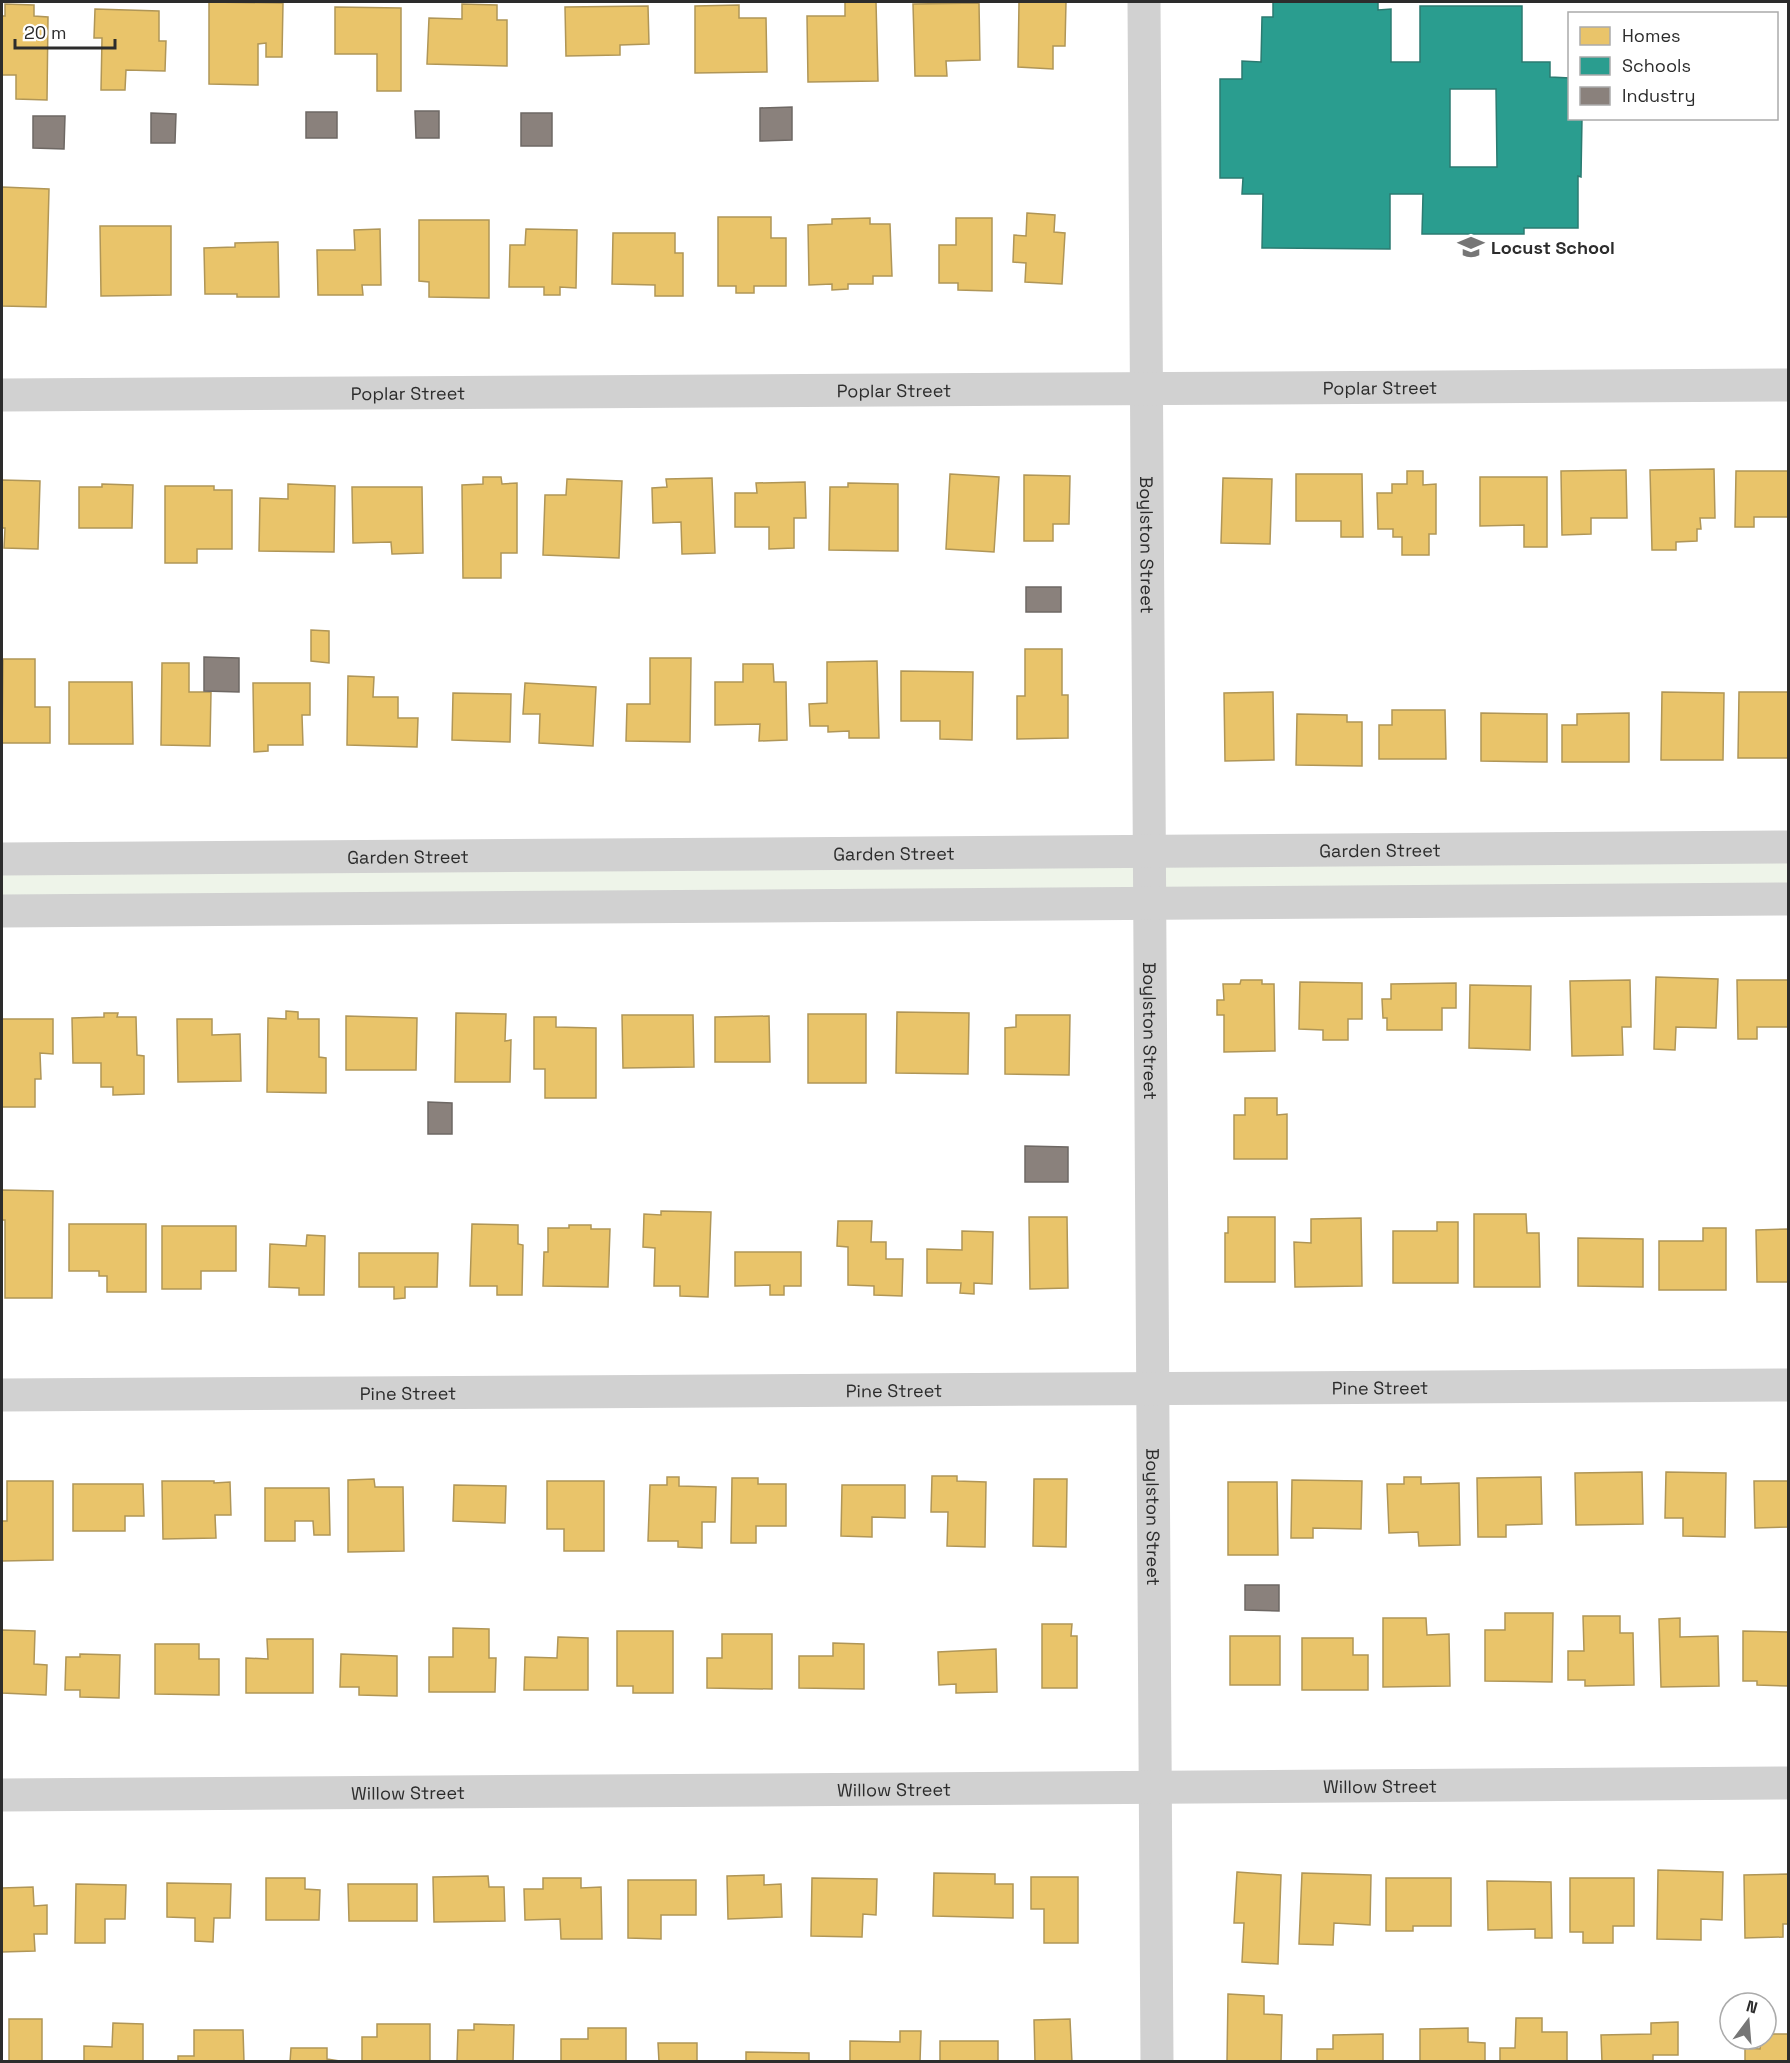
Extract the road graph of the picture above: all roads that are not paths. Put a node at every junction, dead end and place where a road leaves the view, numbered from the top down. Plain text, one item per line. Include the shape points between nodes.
1 (1144, 2) edge
2 (1788, 385) edge
3 (1146, 388) junction
4 (2, 395) edge
5 (1788, 847) edge
6 (1581, 848) junction
7 (1149, 851) junction
8 (514, 855) junction
9 (2, 859) edge
10 (1788, 899) edge
11 (1585, 901) junction
12 (1150, 904) junction
13 (516, 908) junction
14 (2, 911) edge
15 (1788, 1385) edge
16 (1152, 1388) junction
17 (2, 1395) edge
18 (1788, 1783) edge
19 (1155, 1788) junction
20 (2, 1795) edge
21 (1157, 2061) edge

1 - 3 street, Boylston Street
2 - 3 street, Poplar Street
3 - 4 street, Poplar Street
3 - 7 street, Boylston Street
5 - 6 street, Garden Street
6 - 7 street, Garden Street
6 - 11 street
7 - 8 street, Garden Street
7 - 12 street, Boylston Street
8 - 9 street, Garden Street
8 - 13 street
10 - 11 street
11 - 12 street
12 - 13 street
12 - 16 street, Boylston Street
13 - 14 street
15 - 16 street, Pine Street
16 - 17 street, Pine Street
16 - 19 street, Boylston Street
18 - 19 street, Willow Street
19 - 20 street, Willow Street
19 - 21 street, Boylston Street

